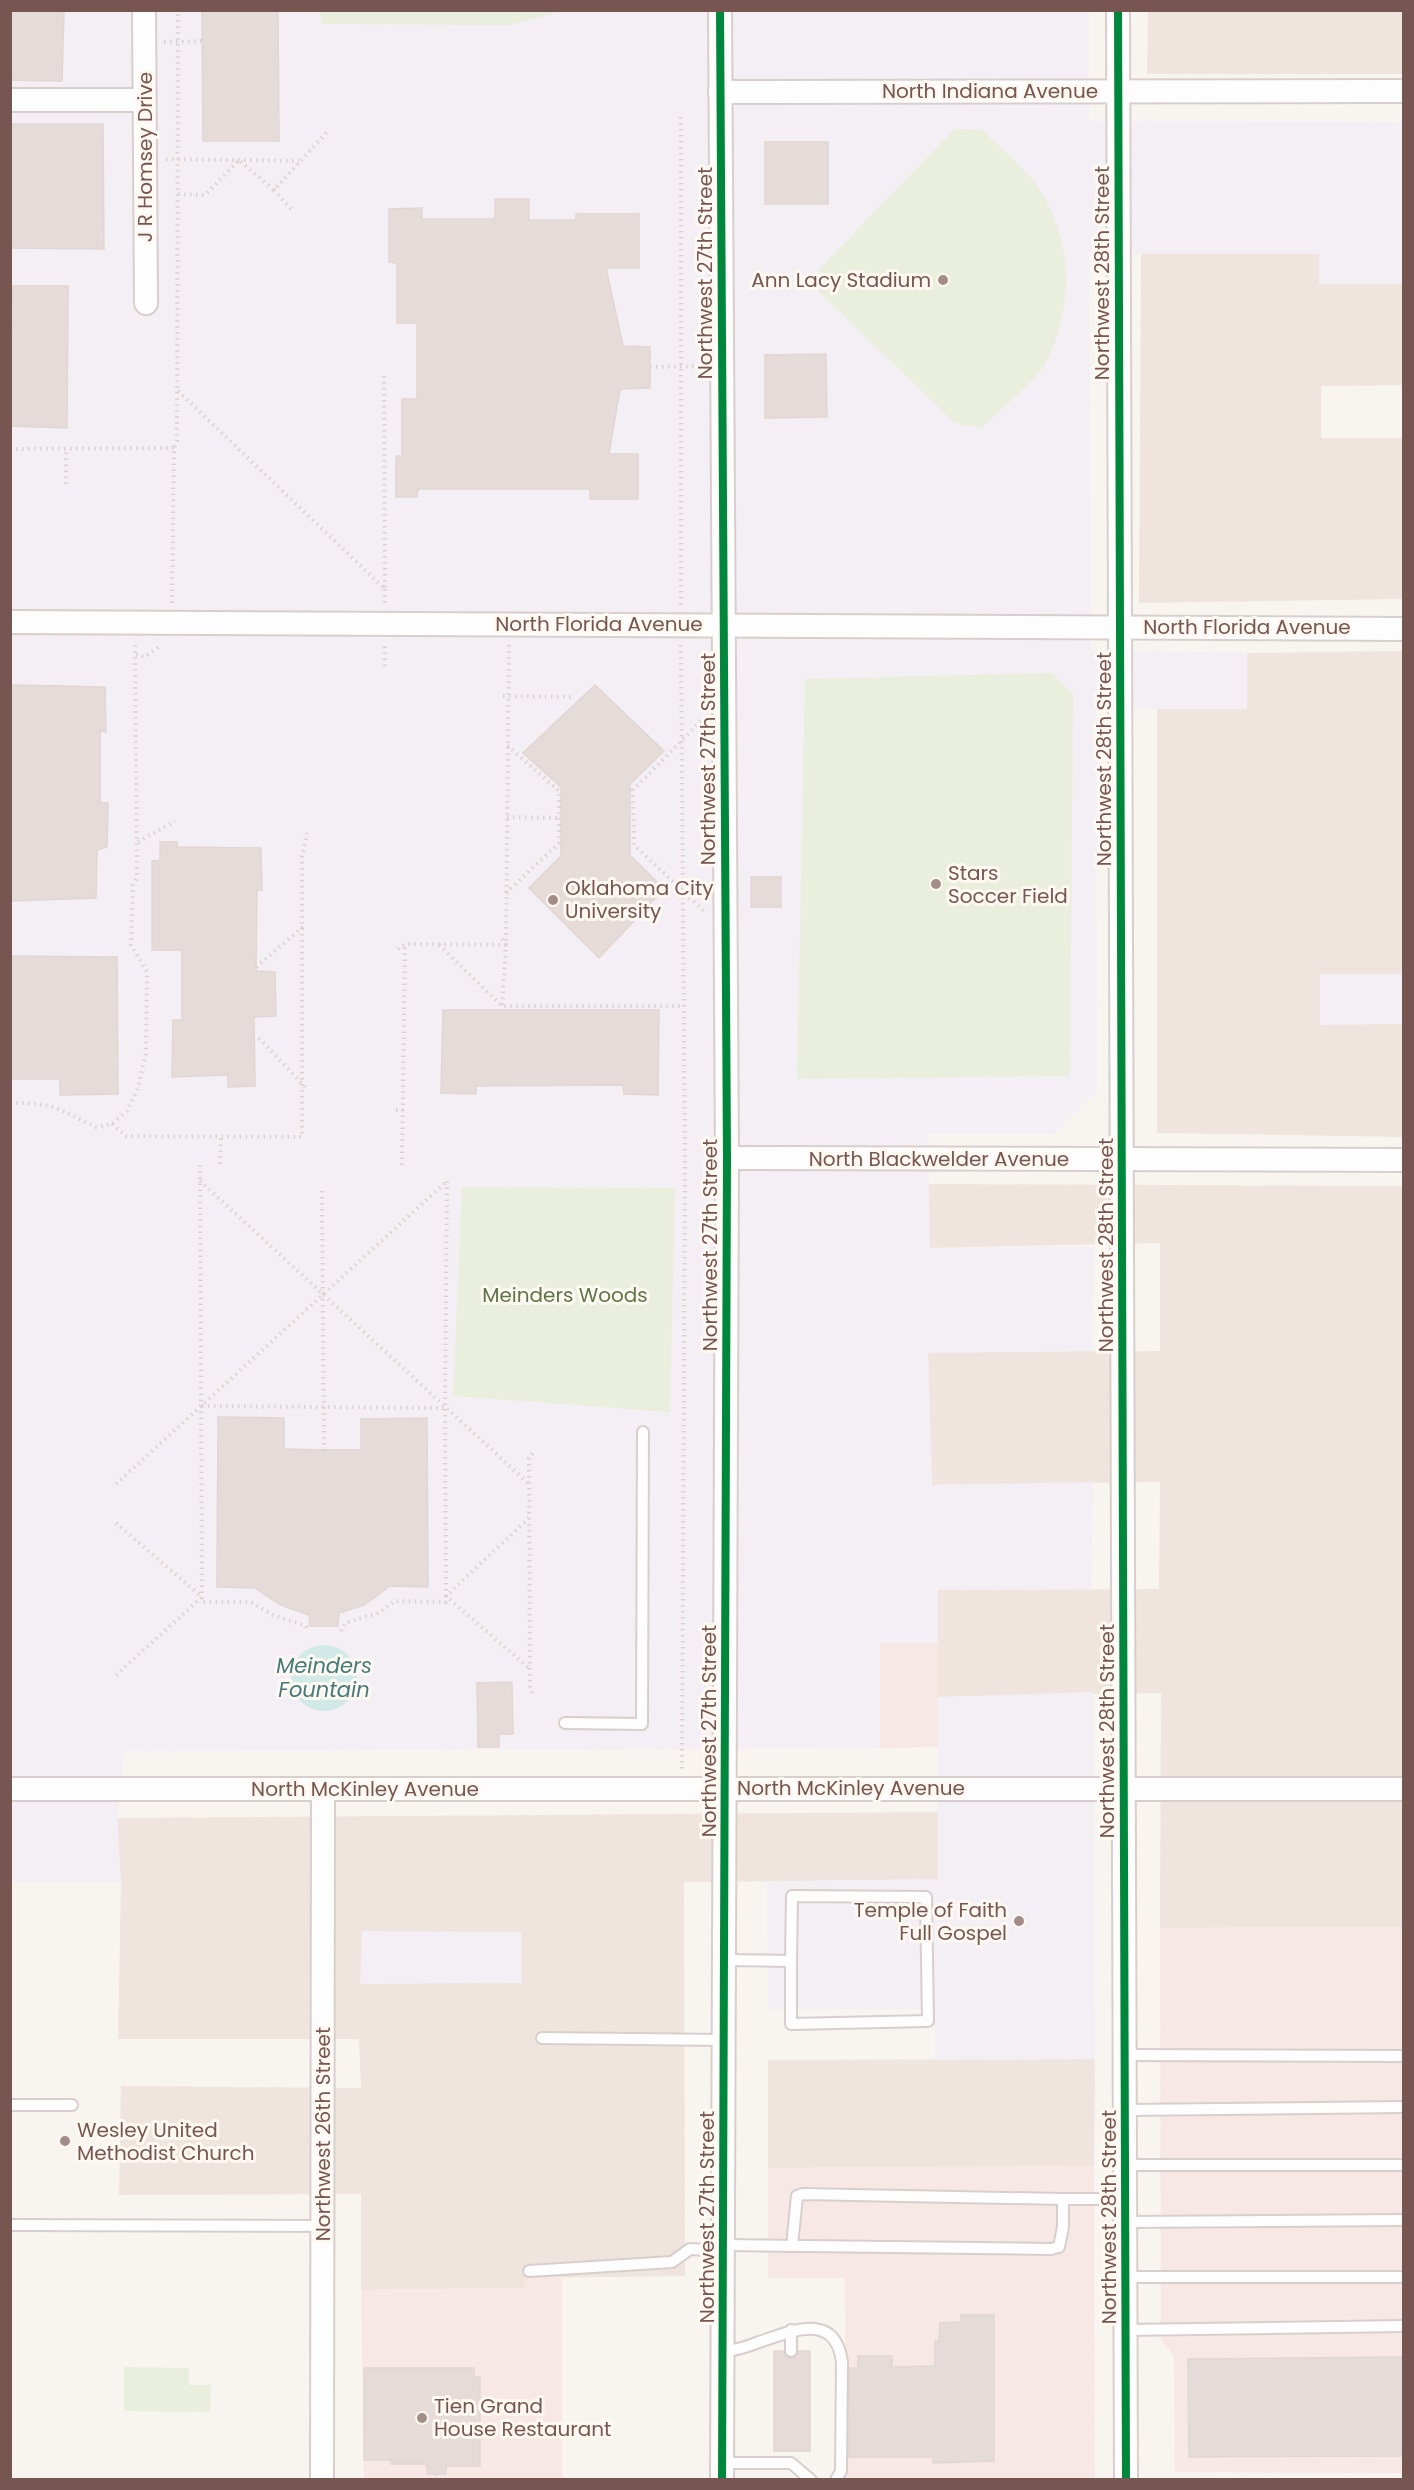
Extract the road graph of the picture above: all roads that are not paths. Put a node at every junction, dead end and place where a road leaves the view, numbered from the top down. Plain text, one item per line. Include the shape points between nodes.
1 (144, 10) edge
2 (720, 10) edge
3 (1118, 10) edge
4 (1118, 90) junction
5 (1404, 91) edge
6 (720, 92) junction
7 (10, 99) edge
8 (144, 99) junction
9 (146, 303) dead end
10 (10, 622) edge
11 (723, 625) junction
12 (1120, 626) junction
13 (1404, 629) edge
14 (727, 1158) junction
15 (1122, 1160) junction
16 (1404, 1160) edge
17 (643, 1432) dead end
18 (565, 1723) dead end
19 (725, 1788) junction
20 (1124, 1788) junction
21 (10, 1789) edge
22 (323, 1789) junction
23 (1404, 1789) edge
24 (724, 1960) junction
25 (791, 1961) junction
26 (542, 2038) dead end
27 (724, 2040) junction
28 (1125, 2055) junction
29 (1404, 2056) edge
30 (10, 2105) edge
31 (72, 2105) dead end
32 (1404, 2107) edge
33 (1125, 2110) junction
34 (1125, 2164) junction
35 (1404, 2165) edge
36 (1063, 2199) junction
37 (1125, 2199) junction
38 (1404, 2220) edge
39 (1125, 2222) junction
40 (10, 2225) edge
41 (323, 2226) junction
42 (792, 2246) junction
43 (723, 2248) junction
44 (529, 2271) dead end
45 (1125, 2277) junction
46 (1404, 2277) edge
47 (1404, 2326) edge
48 (790, 2330) junction
49 (1125, 2330) junction
50 (791, 2351) dead end
51 (723, 2352) junction
52 (722, 2471) edge
53 (322, 2480) edge
54 (811, 2480) edge
55 (836, 2480) edge
56 (1126, 2480) edge

1 - 8 street, J R Homsey Drive
2 - 6 street, Northwest 27th Street
3 - 4 street, Northwest 28th Street
4 - 5 street, North Indiana Avenue
4 - 6 street, North Indiana Avenue
4 - 12 street, Northwest 28th Street
6 - 11 street, Northwest 27th Street
7 - 8 street
8 - 9 street, J R Homsey Drive
10 - 11 street, North Florida Avenue
11 - 12 street, North Florida Avenue
11 - 14 street, Northwest 27th Street
12 - 13 street, North Florida Avenue
12 - 15 street, Northwest 28th Street
14 - 15 street, North Blackwelder Avenue
14 - 19 street, Northwest 27th Street
15 - 16 street, North Blackwelder Avenue
15 - 20 street, Northwest 28th Street
17 - 18 lane via 642,1724
19 - 20 street, North McKinley Avenue
19 - 22 street, North McKinley Avenue
19 - 24 street, Northwest 27th Street
20 - 23 street, North McKinley Avenue
20 - 28 street, Northwest 28th Street
21 - 22 street, North McKinley Avenue
22 - 41 street, Northwest 26th Street
24 - 25 lane
24 - 27 street, Northwest 27th Street
25 - 25 lane via 790,2024 928,2021 926,1897 792,1896
26 - 27 lane
27 - 43 street, Northwest 27th Street
28 - 29 lane
28 - 33 street, Northwest 28th Street
30 - 31 lane
32 - 33 lane
33 - 34 street, Northwest 28th Street
34 - 35 lane
34 - 37 street, Northwest 28th Street
36 - 37 lane
36 - 42 lane via 1061,2240 1059,2247 1051,2249
36 - 42 lane via 803,2194 797,2196
37 - 39 street, Northwest 28th Street
38 - 39 lane
39 - 45 street, Northwest 28th Street
40 - 41 lane
41 - 53 street, Northwest 26th Street
42 - 43 lane
43 - 44 lane via 690,2249 672,2262
43 - 51 street, Northwest 27th Street
45 - 46 lane
45 - 49 street, Northwest 28th Street
47 - 49 lane
48 - 50 lane
48 - 51 lane
48 - 55 lane via 816,2328 826,2333 841,2351 841,2471
49 - 56 street, Northwest 28th Street
51 - 52 street, Northwest 27th Street
52 - 54 lane via 790,2457

